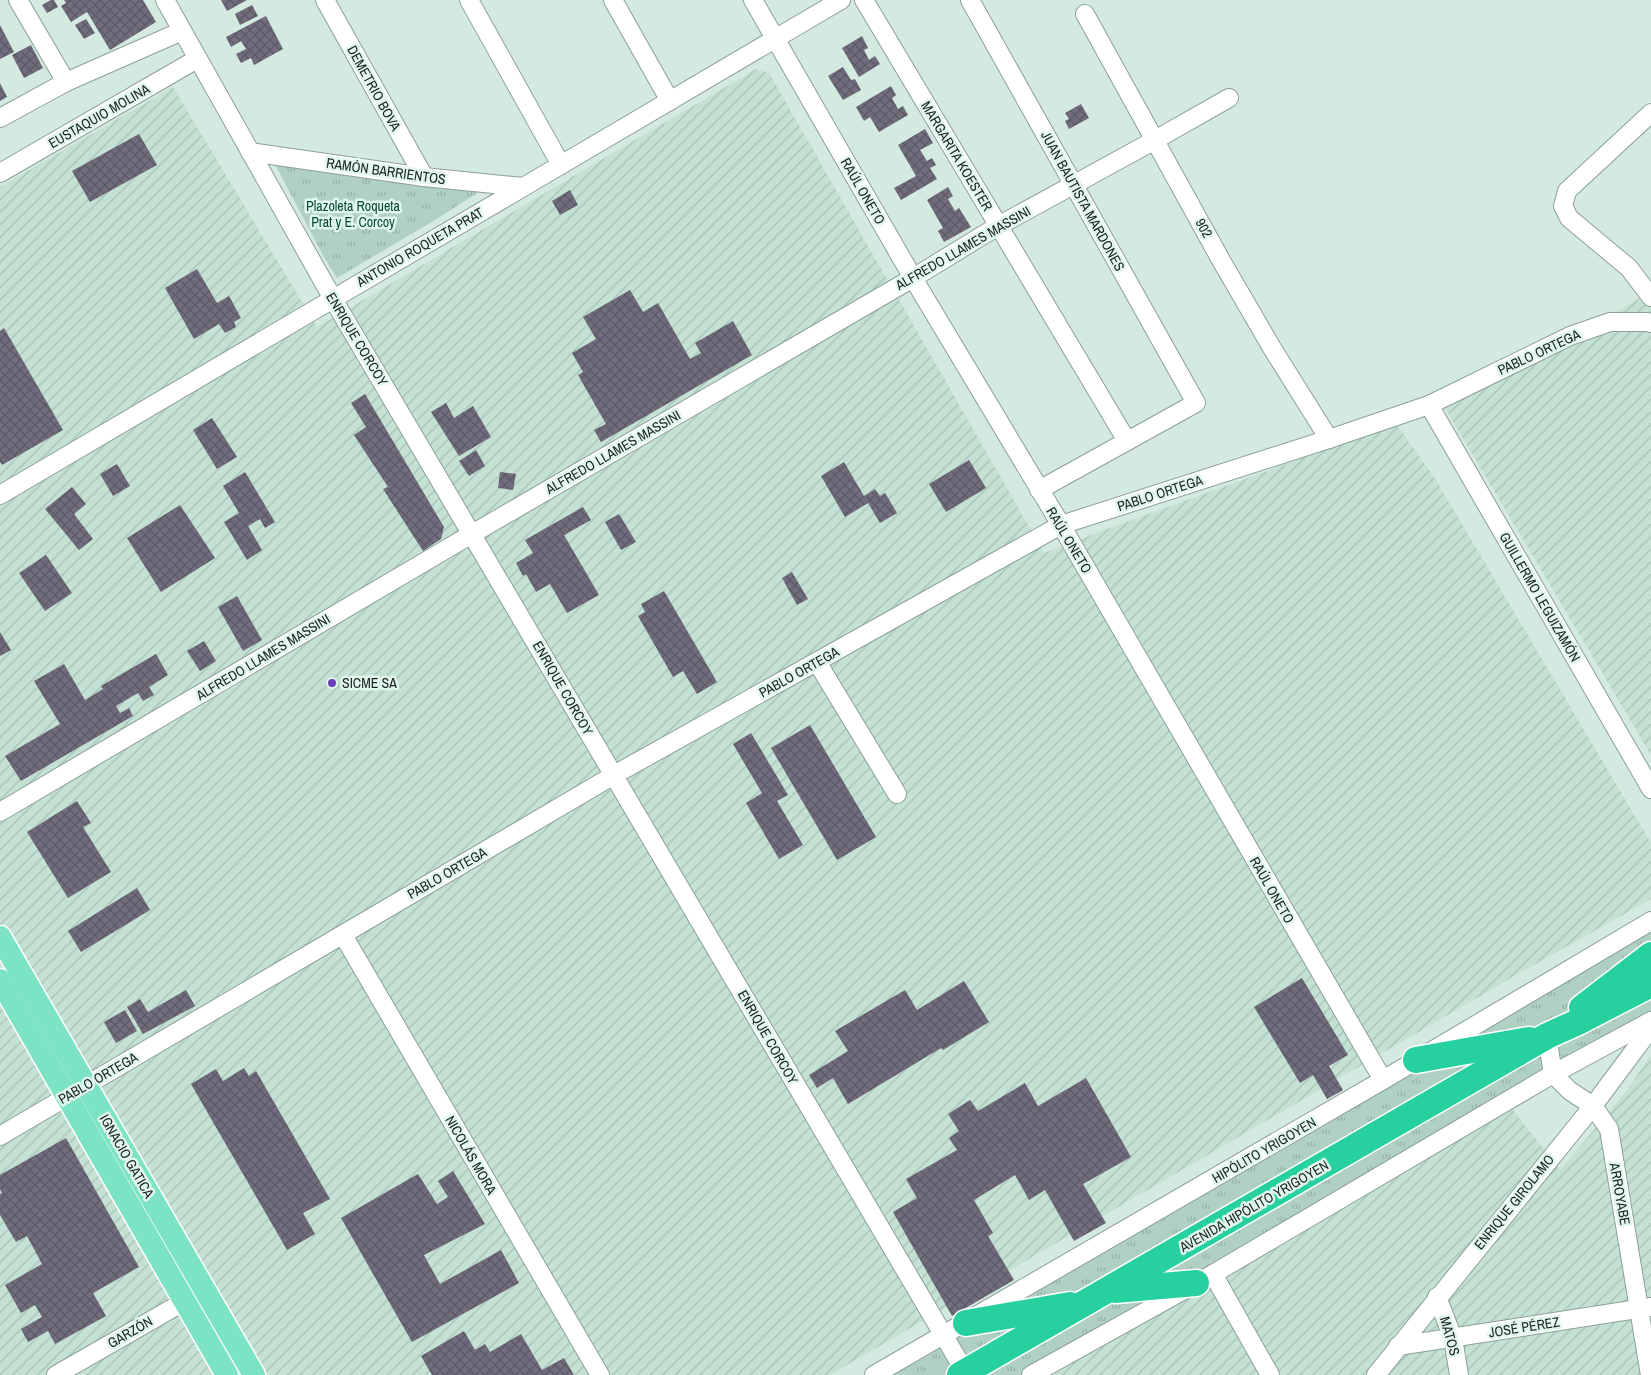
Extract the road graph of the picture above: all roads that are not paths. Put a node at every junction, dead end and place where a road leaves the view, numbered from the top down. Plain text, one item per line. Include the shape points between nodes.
1 (18, 0) edge
2 (165, 0) edge
3 (325, 0) edge
4 (469, 0) edge
5 (613, 0) edge
6 (753, 0) edge
7 (841, 0) edge
8 (864, 0) edge
9 (970, 0) edge
10 (1085, 14) dead end
11 (182, 31) junction
12 (776, 38) junction
13 (197, 59) junction
14 (66, 82) junction
15 (1229, 98) dead end
16 (670, 100) junction
17 (1651, 114) edge
18 (0, 118) edge
19 (1156, 140) junction
20 (250, 152) junction
21 (561, 165) junction
22 (0, 173) edge
23 (424, 176) junction
24 (1074, 185) junction
25 (523, 187) junction
26 (998, 226) junction
27 (913, 278) junction
28 (1651, 297) edge
29 (333, 299) junction
30 (1649, 323) edge
31 (1428, 405) junction
32 (1329, 439) junction
33 (1127, 441) junction
34 (1039, 490) junction
35 (0, 494) edge
36 (1061, 525) junction
37 (472, 534) junction
38 (817, 662) junction
39 (614, 776) junction
40 (1651, 789) edge
41 (897, 794) dead end
42 (0, 812) edge
43 (1651, 921) edge
44 (343, 935) junction
45 (0, 937) edge
46 (1651, 955) edge
47 (0, 980) edge
48 (1651, 984) edge
49 (1651, 1021) edge
50 (1651, 1028) edge
51 (1547, 1036) junction
52 (1416, 1060) junction
53 (1553, 1074) junction
54 (1383, 1080) junction
55 (77, 1090) junction
56 (1592, 1106) junction
57 (0, 1136) edge
58 (1204, 1278) junction
59 (204, 1287) junction
60 (1097, 1296) junction
61 (1437, 1297) junction
62 (185, 1301) junction
63 (1646, 1308) edge
64 (966, 1323) junction
65 (943, 1336) junction
66 (1453, 1338) junction
67 (1398, 1346) junction
68 (964, 1374) edge
69 (56, 1375) edge
70 (227, 1375) edge
71 (254, 1375) edge
72 (600, 1375) edge
73 (874, 1375) edge
74 (1031, 1375) edge
75 (1270, 1375) edge
76 (1376, 1375) edge
77 (1459, 1375) edge
78 (1650, 1375) edge

1 - 14 street
2 - 11 street, ENRIQUE CORCOY
3 - 23 street, DEMETRIO BOVA
4 - 21 street
5 - 16 street
6 - 12 street, RAÚL ONETO
7 - 12 street, ANTONIO ROQUETA PRAT
8 - 26 street, MARGARITA KOESTER
9 - 24 street, JUAN BAUTISTA MARDONES
10 - 19 street, 902
11 - 13 street, ENRIQUE CORCOY
11 - 14 street
12 - 16 street, ANTONIO ROQUETA PRAT
12 - 27 street, RAÚL ONETO
13 - 20 street, ENRIQUE CORCOY
13 - 22 street, EUSTAQUIO MOLINA
14 - 18 street
15 - 19 street, ALFREDO LLAMES MASSINI
16 - 21 street, ANTONIO ROQUETA PRAT
17 - 28 street via 1567,191 1563,206 1569,218 1629,268
19 - 24 street, ALFREDO LLAMES MASSINI
19 - 32 street, 902 via 1222,262
20 - 23 street, RAMÓN BARRIENTOS
20 - 29 street, ENRIQUE CORCOY
21 - 25 street, ANTONIO ROQUETA PRAT
23 - 25 street, RAMÓN BARRIENTOS
24 - 26 street, ALFREDO LLAMES MASSINI
24 - 33 street, JUAN BAUTISTA MARDONES via 1196,403
25 - 29 street, ANTONIO ROQUETA PRAT
26 - 27 street, ALFREDO LLAMES MASSINI
26 - 33 street, MARGARITA KOESTER
27 - 34 street, RAÚL ONETO
27 - 37 street, ALFREDO LLAMES MASSINI
29 - 35 street, ANTONIO ROQUETA PRAT
29 - 37 street, ENRIQUE CORCOY
30 - 31 street, PABLO ORTEGA via 1610,322 1570,336
31 - 32 street, PABLO ORTEGA
31 - 40 street, GUILLERMO LEGUIZAMÓN
32 - 36 street, PABLO ORTEGA
33 - 34 street
34 - 36 street, RAÚL ONETO
36 - 38 street, PABLO ORTEGA
36 - 54 street, RAÚL ONETO
37 - 39 street, ENRIQUE CORCOY
37 - 42 street, ALFREDO LLAMES MASSINI
38 - 39 street, PABLO ORTEGA
38 - 41 street
39 - 44 street, PABLO ORTEGA
39 - 65 street, ENRIQUE CORCOY
43 - 52 street, HIPÓLITO YRIGOYEN
44 - 55 street, PABLO ORTEGA
44 - 72 street, NICOLÁS MORA
45 - 55 main road, IGNACIO GATICA
46 - 51 highway, AVENIDA HIPÓLITO YRIGOYEN
47 - 55 main road, IGNACIO GATICA
48 - 51 highway, AVENIDA HIPÓLITO YRIGOYEN
49 - 53 street
50 - 56 street, ENRIQUE GIROLAMO
51 - 52 highway
51 - 53 street
51 - 60 highway, AVENIDA HIPÓLITO YRIGOYEN
52 - 54 street, HIPÓLITO YRIGOYEN
53 - 56 street, ARROYABE
53 - 58 street
54 - 64 street, HIPÓLITO YRIGOYEN
55 - 57 street, PABLO ORTEGA
55 - 59 main road, IGNACIO GATICA
55 - 62 main road, IGNACIO GATICA
56 - 61 street, ENRIQUE GIROLAMO
56 - 63 street, ARROYABE via 1609,1129
58 - 60 highway
58 - 74 street
58 - 75 street
59 - 62 street, GARZÓN
59 - 71 main road, IGNACIO GATICA
60 - 64 highway
60 - 68 highway, AVENIDA HIPÓLITO YRIGOYEN
61 - 66 street, MATOS
61 - 67 street, ENRIQUE GIROLAMO
62 - 69 street, GARZÓN
62 - 70 main road, IGNACIO GATICA
63 - 66 street, JOSÉ PÉREZ
63 - 78 street, ARROYABE
64 - 65 street, HIPÓLITO YRIGOYEN
65 - 68 street, ENRIQUE CORCOY
65 - 73 street, HIPÓLITO YRIGOYEN
66 - 67 street, JOSÉ PÉREZ
66 - 77 street, MATOS
67 - 76 street, ENRIQUE GIROLAMO

